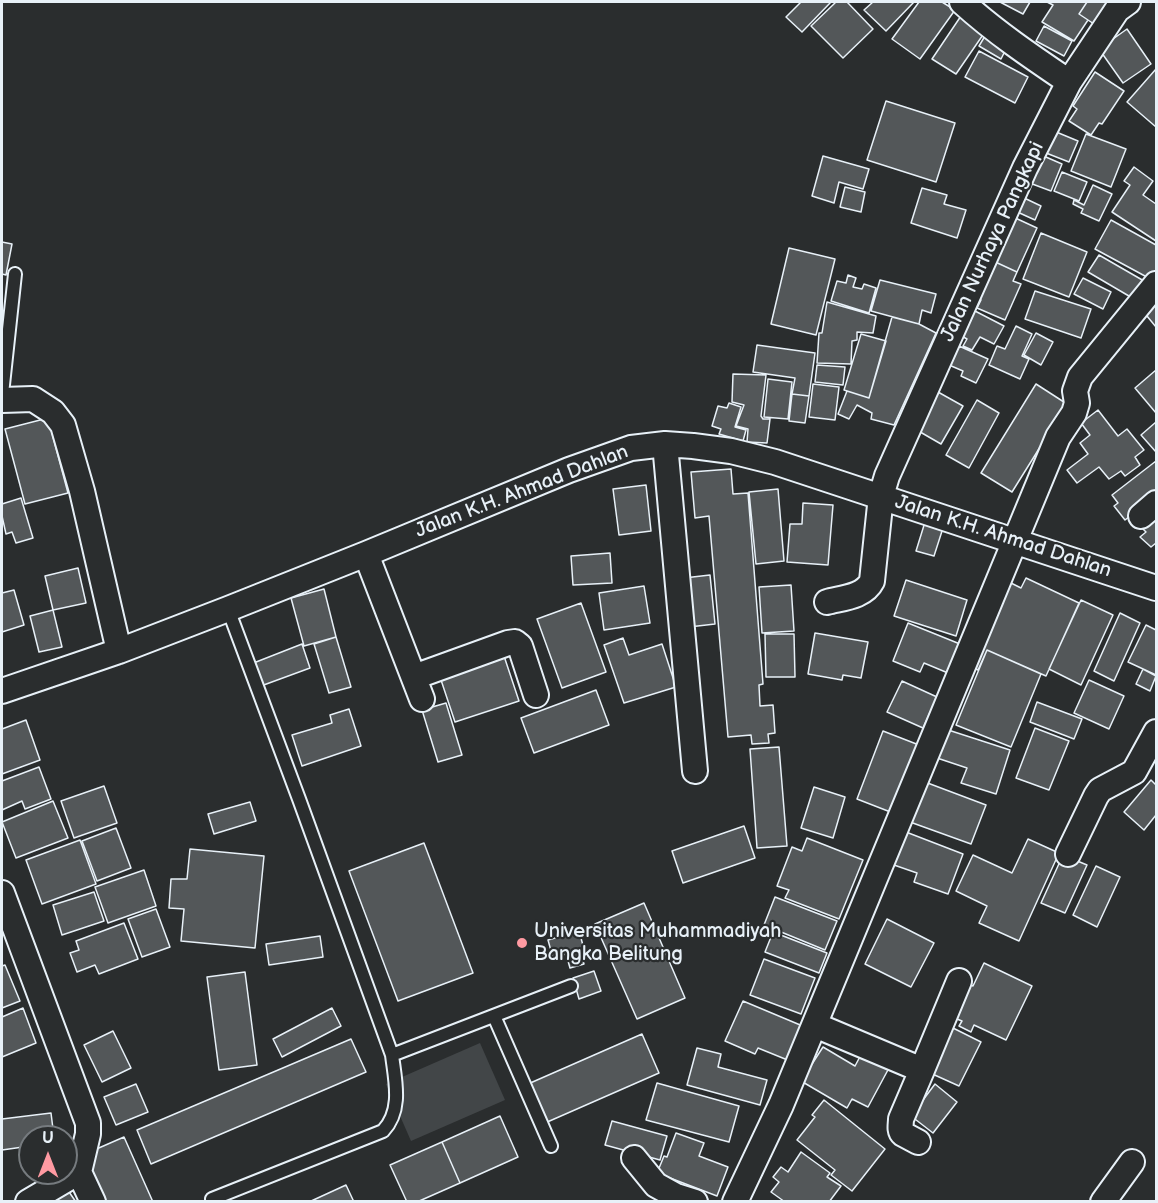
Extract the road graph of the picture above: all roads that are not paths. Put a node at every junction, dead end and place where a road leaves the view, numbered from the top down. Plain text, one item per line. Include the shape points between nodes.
1 (962, 2) edge
2 (1128, 2) edge
3 (1069, 82) junction
4 (15, 274) dead end
5 (1156, 284) edge
6 (2, 394) edge
7 (2, 400) edge
8 (665, 444) junction
9 (881, 496) junction
10 (1014, 541) junction
11 (366, 554) junction
12 (1156, 588) edge
13 (827, 602) dead end
14 (228, 609) junction
15 (119, 651) junction
16 (2, 691) edge
17 (536, 695) dead end
18 (1156, 732) edge
19 (695, 771) dead end
20 (1068, 854) dead end
21 (2, 893) edge
22 (958, 981) dead end
23 (571, 986) dead end
24 (494, 1016) junction
25 (815, 1025) junction
26 (392, 1055) junction
27 (922, 1071) junction
28 (918, 1142) dead end
29 (552, 1146) dead end
30 (634, 1158) dead end
31 (1132, 1162) dead end
32 (79, 1172) junction
33 (212, 1199) dead end
34 (1109, 1199) edge
35 (28, 1202) edge
36 (93, 1202) edge
37 (695, 1202) edge
38 (735, 1202) edge

1 - 3 street via 1022,51
2 - 3 street, Jalan Nurhaya Pangkapi via 1102,30
3 - 9 street, Jalan Nurhaya Pangkapi via 1021,178
4 - 6 lane
5 - 10 street via 1080,377 1074,413 1058,437
7 - 15 street via 33,399 53,412 63,425
8 - 9 street, Jalan K.H. Ahmad Dahlan via 731,451
8 - 11 street, Jalan K.H. Ahmad Dahlan via 631,448 569,470
8 - 19 street
9 - 10 street, Jalan K.H. Ahmad Dahlan
9 - 13 street, Jalan Nurhaya Pangkapi via 869,588
10 - 12 street, Jalan K.H. Ahmad Dahlan
10 - 25 street
11 - 14 street, Jalan K.H. Ahmad Dahlan
11 - 17 street via 418,688 515,642
14 - 15 street, Jalan K.H. Ahmad Dahlan
14 - 26 lane
15 - 16 street, Jalan K.H. Ahmad Dahlan
18 - 20 street via 1134,772 1100,790
21 - 32 street via 88,1123
22 - 27 street
23 - 24 lane
24 - 26 lane
24 - 29 lane
25 - 27 street
25 - 38 street
26 - 33 lane via 396,1104 383,1131
27 - 28 street via 901,1119 901,1133
30 - 37 street via 664,1191
31 - 34 street
32 - 35 street
32 - 36 street

